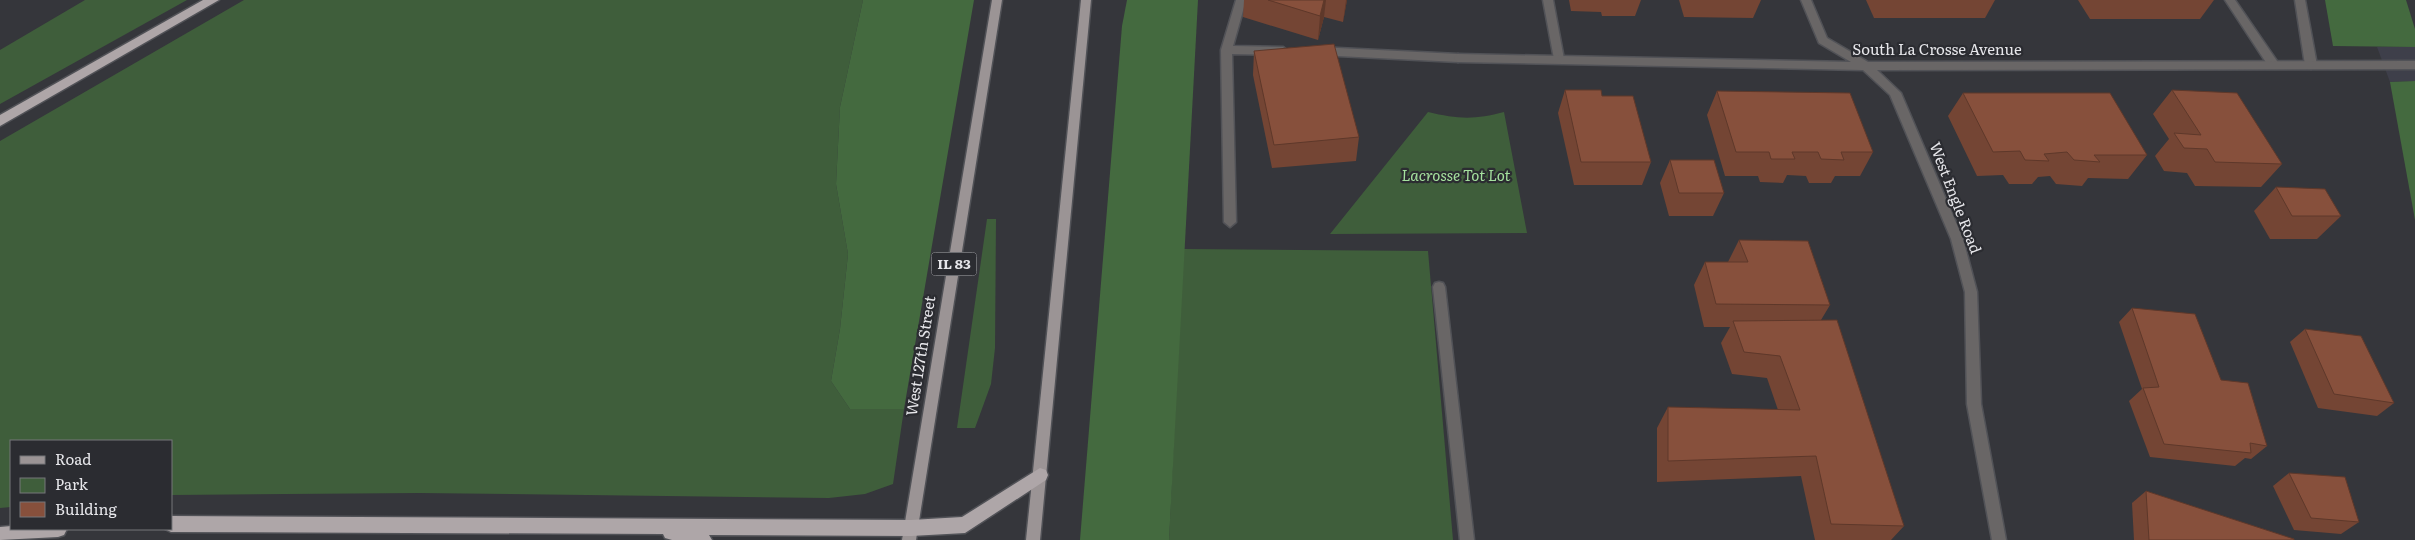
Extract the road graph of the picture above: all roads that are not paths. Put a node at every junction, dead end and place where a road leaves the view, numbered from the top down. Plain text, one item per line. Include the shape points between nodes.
1 (213, 0) edge
2 (997, 0) edge
3 (1086, 0) edge
4 (1241, 0) edge
5 (1548, 0) edge
6 (1806, 0) edge
7 (2230, 0) edge
8 (2300, 0) edge
9 (1226, 50) junction
10 (1291, 51) edge
11 (1310, 51) edge
12 (1559, 59) junction
13 (2273, 64) junction
14 (2311, 65) junction
15 (2415, 65) edge
16 (1866, 66) junction
17 (0, 121) edge
18 (1230, 222) dead end
19 (1439, 287) dead end
20 (1040, 476) junction
21 (172, 524) edge
22 (645, 526) junction
23 (50, 530) edge
24 (910, 534) edge
25 (0, 536) edge
26 (703, 540) edge
27 (1033, 540) edge
28 (1467, 540) edge
29 (1999, 540) edge

1 - 17 highway
2 - 24 main road, West 127th Street / IL 83
3 - 20 main road
4 - 9 street
5 - 12 street
6 - 16 street, West Engle Road via 1822,40
7 - 13 street
8 - 14 street
9 - 10 street
9 - 18 street
11 - 12 street, South La Crosse Avenue
12 - 16 street, South La Crosse Avenue
13 - 14 street, South La Crosse Avenue
13 - 16 street, South La Crosse Avenue
14 - 15 street, South La Crosse Avenue
16 - 29 street, West Engle Road via 1895,93 1957,239 1971,292 1974,404
19 - 28 street
20 - 24 highway via 965,525
20 - 27 main road
21 - 22 highway
22 - 24 highway
22 - 26 highway
23 - 25 highway

